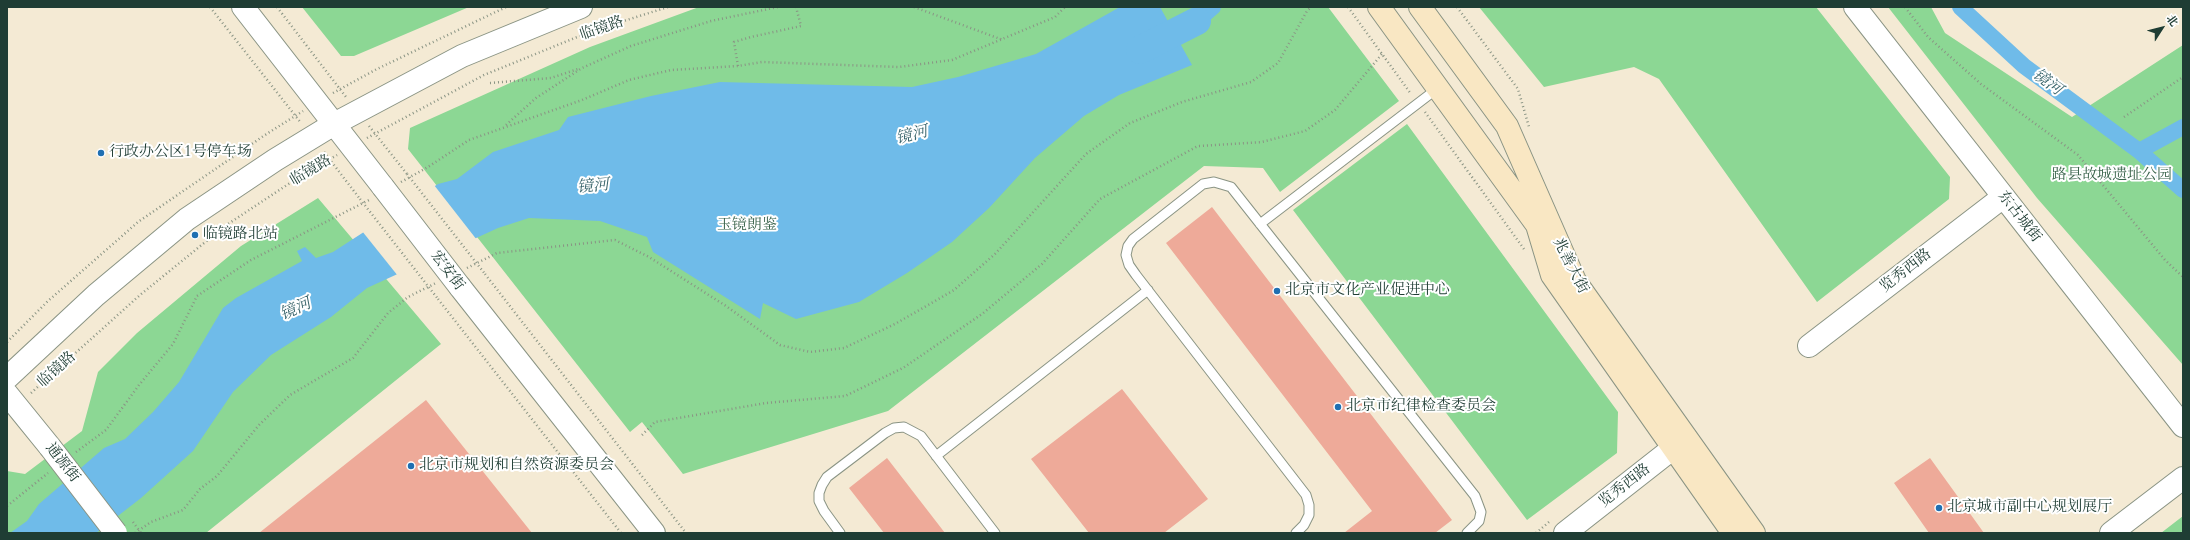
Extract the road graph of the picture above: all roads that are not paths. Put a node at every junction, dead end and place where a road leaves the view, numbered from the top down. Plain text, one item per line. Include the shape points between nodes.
1 (243, 7) edge
2 (581, 7) edge
3 (1379, 7) edge
4 (1420, 7) edge
5 (1855, 7) edge
6 (1438, 88) junction
7 (334, 124) junction
8 (2003, 196) junction
9 (1260, 224) junction
10 (1148, 290) junction
11 (1808, 346) dead end
12 (7, 378) edge
13 (12, 400) edge
14 (2183, 426) edge
15 (1679, 443) junction
16 (936, 456) junction
17 (2183, 478) edge
18 (116, 533) edge
19 (654, 533) edge
20 (840, 533) edge
21 (995, 533) edge
22 (1296, 533) edge
23 (1467, 533) edge
24 (1565, 533) edge
25 (1733, 533) edge
26 (1754, 533) edge
27 (2111, 533) edge

1 - 7 street, 宏安街
2 - 7 street, 临镜路 via 462,56
3 - 6 main road, 兆善大街
4 - 15 main road, 兆善大街 via 1507,126 1574,281
5 - 8 street, 东古城街
6 - 9 lane
6 - 15 main road, 兆善大街 via 1537,225 1552,275
7 - 12 street, 临镜路 via 187,219 96,295
7 - 19 street, 宏安街, bridge
8 - 11 street, 览秀西路
8 - 14 street, 东古城街
9 - 10 lane via 1231,187 1214,182 1203,184 1133,239 1128,246 1126,255 1129,265
9 - 23 lane via 1475,496 1481,512 1479,521
10 - 16 lane
10 - 22 lane via 1306,495 1310,505 1309,516
13 - 18 street, 通源街, bridge
15 - 24 street, 览秀西路
15 - 25 main road, 兆善大街
15 - 26 main road, 兆善大街
16 - 20 lane via 921,436 904,427 894,428 828,477 818,493 819,501
16 - 21 lane
17 - 27 street

